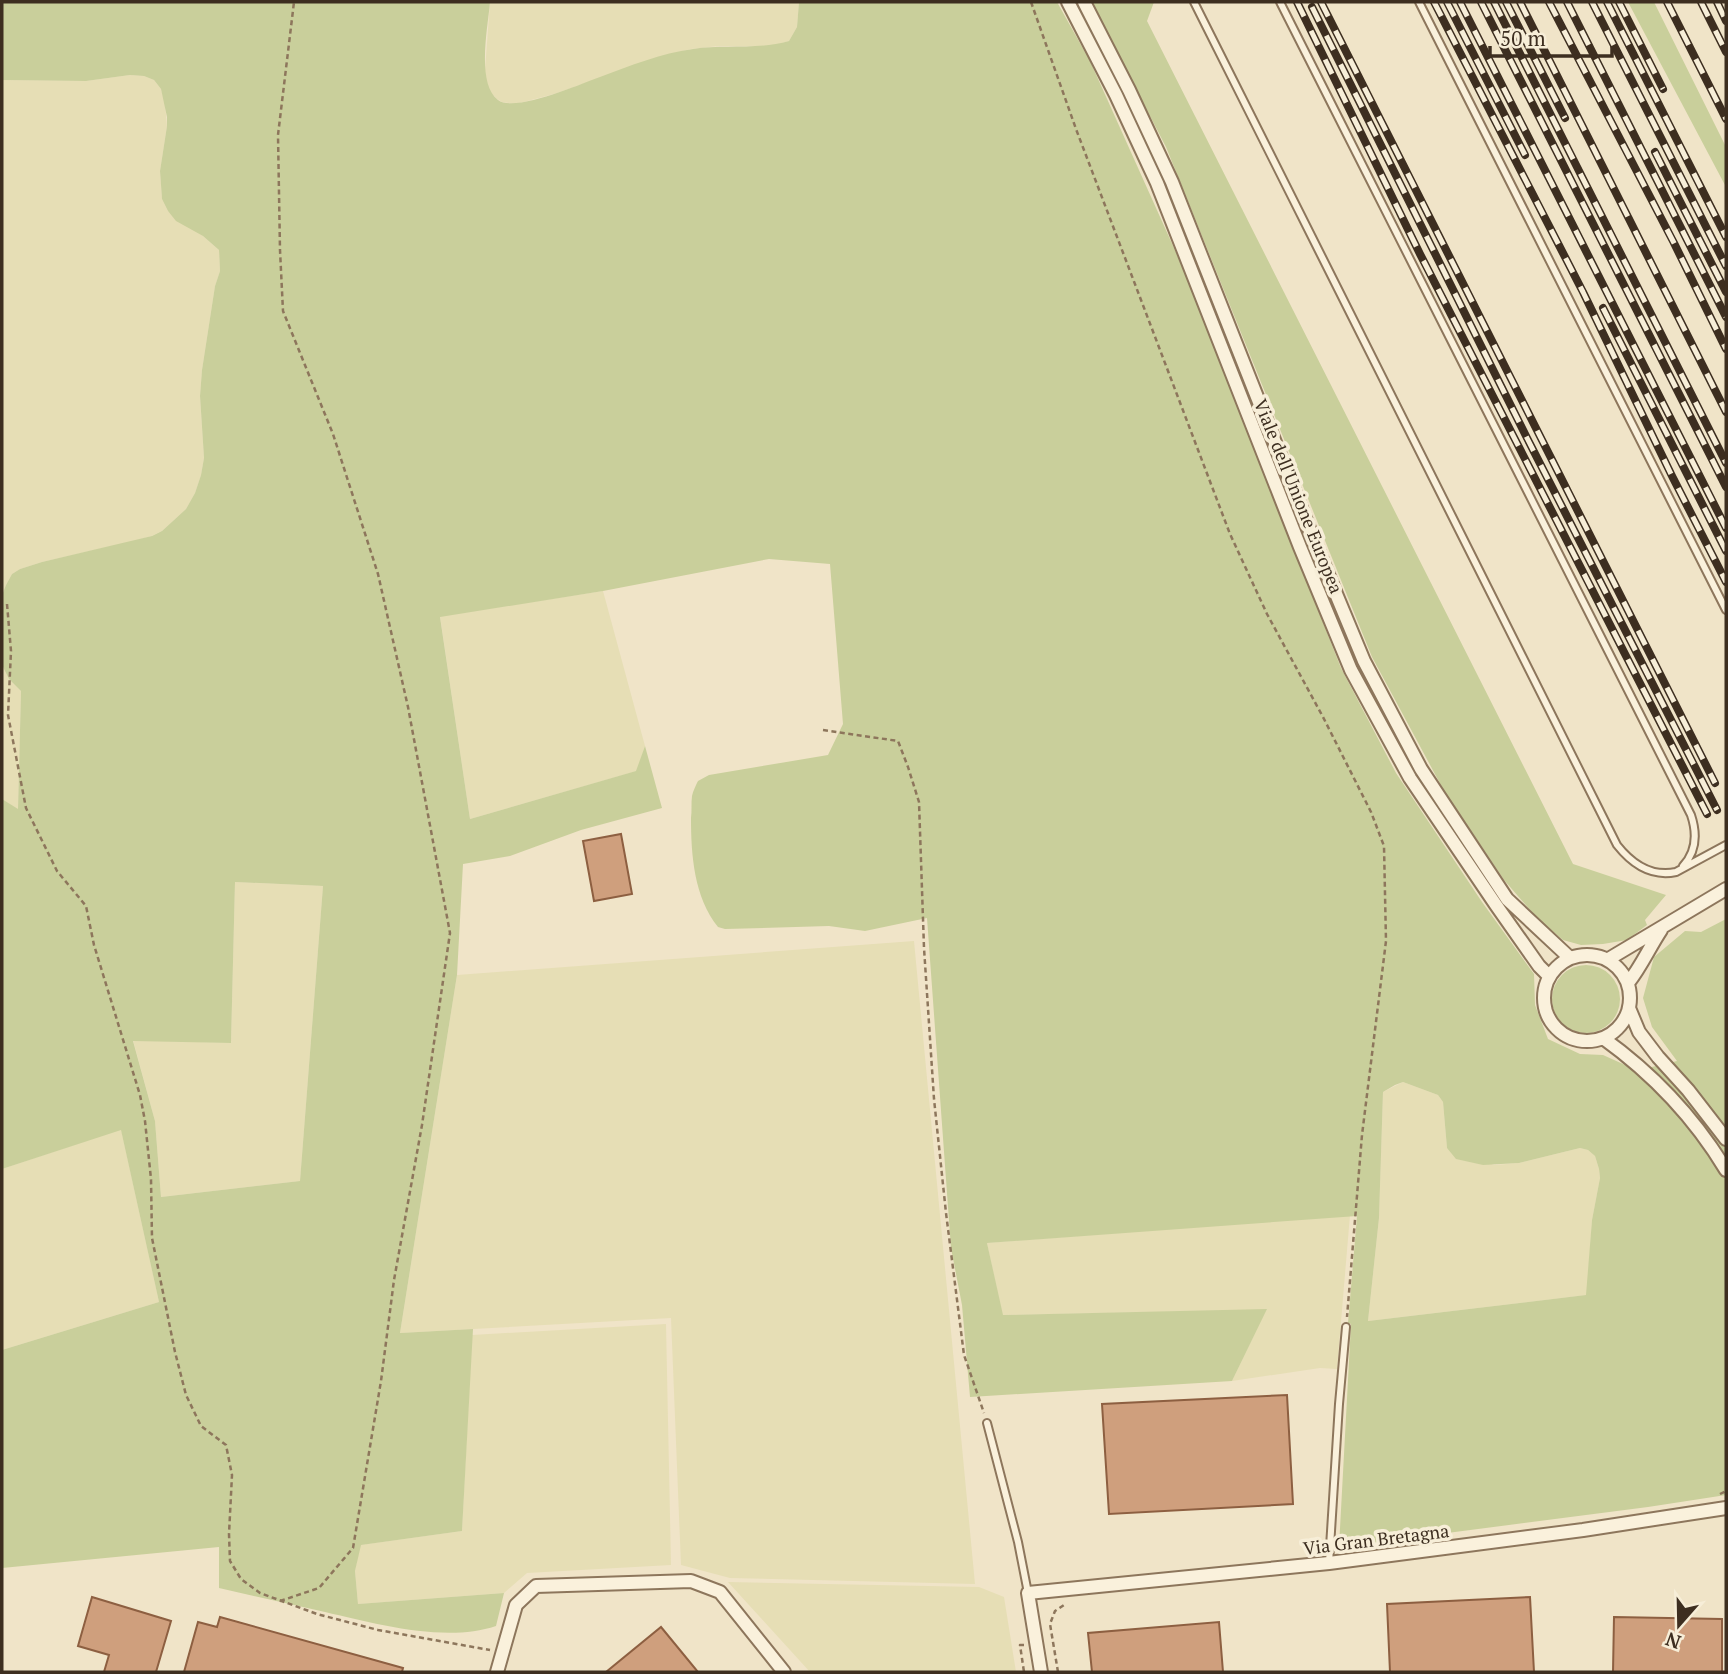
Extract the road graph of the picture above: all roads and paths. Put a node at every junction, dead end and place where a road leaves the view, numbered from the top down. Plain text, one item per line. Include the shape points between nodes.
1 (294, 2) edge
2 (1031, 2) edge
3 (1068, 2) edge
4 (1084, 2) edge
5 (1194, 2) edge
6 (1280, 2) edge
7 (1419, 2) edge
8 (6, 604) dead end
9 (1726, 610) edge
10 (824, 730) dead end
11 (1726, 845) edge
12 (1676, 872) junction
13 (1726, 889) edge
14 (1662, 928) junction
15 (1570, 958) junction
16 (1607, 960) junction
17 (1549, 976) junction
18 (1628, 984) junction
19 (1629, 1008) junction
20 (1603, 1038) junction
21 (1726, 1139) edge
22 (1726, 1170) edge
23 (1346, 1327) joint
24 (987, 1423) joint
25 (1726, 1491) edge
26 (1720, 1493) dead end
27 (1726, 1508) edge
28 (1329, 1563) junction
29 (1028, 1593) junction
30 (280, 1601) junction
31 (1065, 1605) dead end
32 (1020, 1645) dead end
33 (503, 1652) junction
34 (497, 1672) edge
35 (784, 1672) edge
36 (1024, 1672) edge
37 (1041, 1672) edge
38 (1058, 1672) edge

1 - 30 path via 278,135 283,311 333,433 378,574 450,933 353,1548 319,1588
2 - 23 path via 1230,534 1384,846 1386,941 1362,1135
3 - 17 street, Viale dell'Unione Europea via 1157,183 1351,670 1410,778
4 - 15 street, Viale dell'Unione Europea via 1172,183 1364,661 1421,769 1507,899
5 - 12 lane via 1617,845 1641,867
6 - 12 lane via 1691,814 1695,846
7 - 9 lane
8 - 30 path via 11,651 8,715 26,808 57,871 86,906 104,983 140,1095 151,1179 152,1238 175,1352 186,1395 201,1426 226,1445 232,1475 230,1561 241,1579 260,1594
10 - 24 path via 898,741 919,802 933,1086 946,1213 964,1355
11 - 12 lane
13 - 14 street
14 - 16 street
14 - 18 street
15 - 16 street via 1583,955
15 - 17 street
16 - 18 street
17 - 20 street via 1545,1006 1550,1020 1573,1038
18 - 19 street
19 - 20 street via 1620,1026
19 - 21 street via 1639,1032
20 - 22 street via 1680,1107
23 - 28 lane
24 - 29 lane
25 - 26 path
27 - 28 street, Via Gran Bretagna
28 - 29 street, Via Gran Bretagna
29 - 37 street
30 - 33 path via 378,1630
31 - 38 path via 1055,1611 1050,1624
32 - 36 path
33 - 34 street
33 - 35 street via 516,1605 536,1586 691,1581 720,1592

